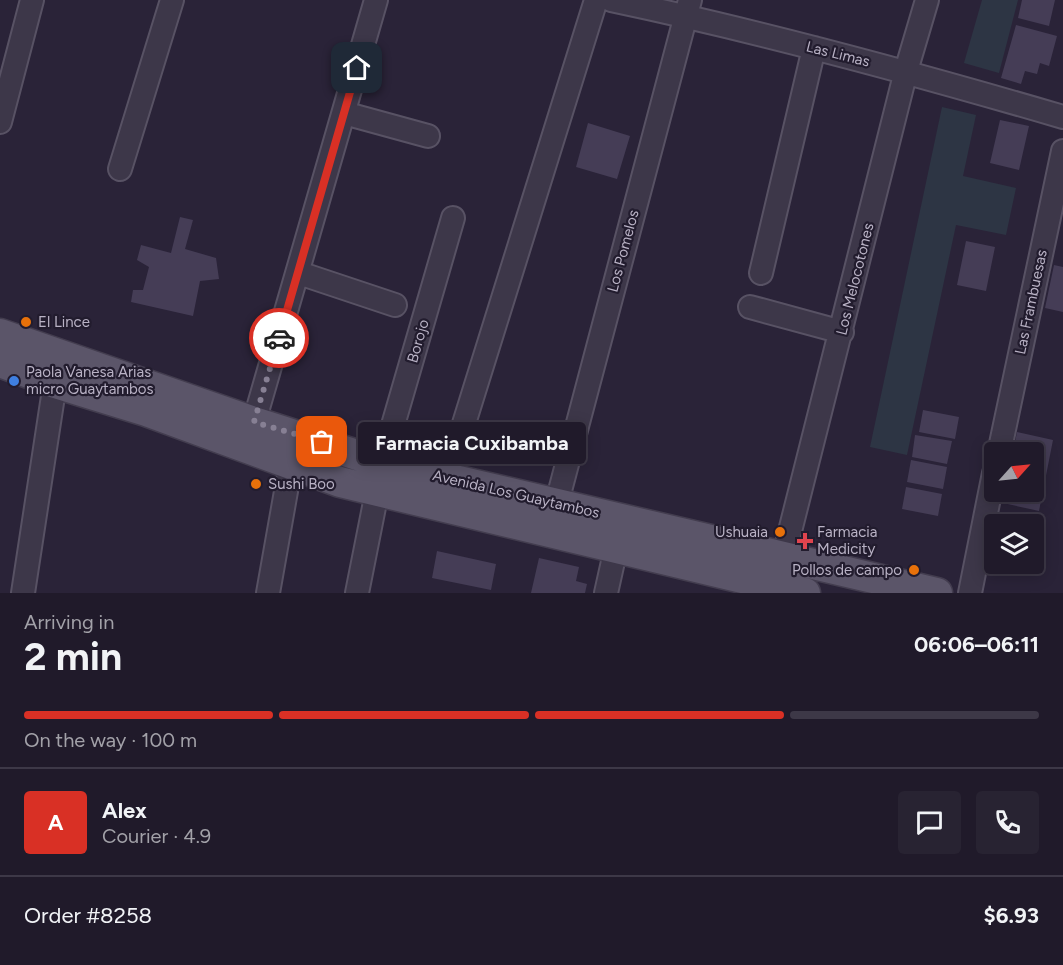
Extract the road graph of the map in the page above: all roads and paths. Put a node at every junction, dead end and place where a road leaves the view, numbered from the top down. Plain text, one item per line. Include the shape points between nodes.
1 (32, 0) edge
2 (172, 0) edge
3 (376, 0) edge
4 (596, 0) edge
5 (610, 0) edge
6 (927, 0) edge
7 (687, 8) edge
8 (814, 48) junction
9 (906, 71) junction
10 (344, 113) junction
11 (1063, 117) edge
12 (0, 122) edge
13 (428, 136) dead end
14 (1063, 151) edge
15 (120, 169) dead end
16 (453, 218) dead end
17 (299, 273) junction
18 (761, 273) dead end
19 (395, 304) dead end
20 (750, 307) dead end
21 (842, 332) junction
22 (0, 334) edge
23 (0, 362) edge
24 (55, 383) junction
25 (254, 422) junction
26 (1001, 442) edge
27 (291, 463) junction
28 (382, 463) junction
29 (447, 478) junction
30 (377, 492) junction
31 (557, 502) junction
32 (988, 502) edge
33 (616, 548) junction
34 (783, 558) junction
35 (22, 593) edge
36 (268, 593) edge
37 (357, 593) edge
38 (606, 593) edge
39 (805, 593) edge
40 (937, 593) edge
41 (970, 593) edge

1 - 12 street
2 - 15 street
3 - 10 street
4 - 29 street
5 - 7 street, Las Limas
6 - 9 street, Los Melocotones
7 - 8 street, Las Limas
7 - 31 street, Los Pomelos
8 - 9 street, Las Limas
8 - 18 street
9 - 11 street, Las Limas
9 - 21 street, Los Melocotones
10 - 13 street
10 - 17 street
14 - 26 street, Las Frambuesas
16 - 28 street, Borojo
17 - 19 street
17 - 25 street
20 - 21 street
21 - 34 street, Los Melocotones
22 - 25 main road, Avenida Los Guaytambos
23 - 24 main road, Avenida Los Guaytambos
24 - 27 main road, Avenida Los Guaytambos
24 - 35 street
25 - 28 main road, Avenida Los Guaytambos
27 - 30 main road, Avenida Los Guaytambos
27 - 36 street
28 - 29 main road, Avenida Los Guaytambos
29 - 31 main road, Avenida Los Guaytambos
30 - 33 main road, Avenida Los Guaytambos
30 - 37 street
31 - 34 main road, Avenida Los Guaytambos
32 - 41 street
33 - 38 street
33 - 39 main road, Avenida Los Guaytambos
34 - 40 main road, Avenida Los Guaytambos

